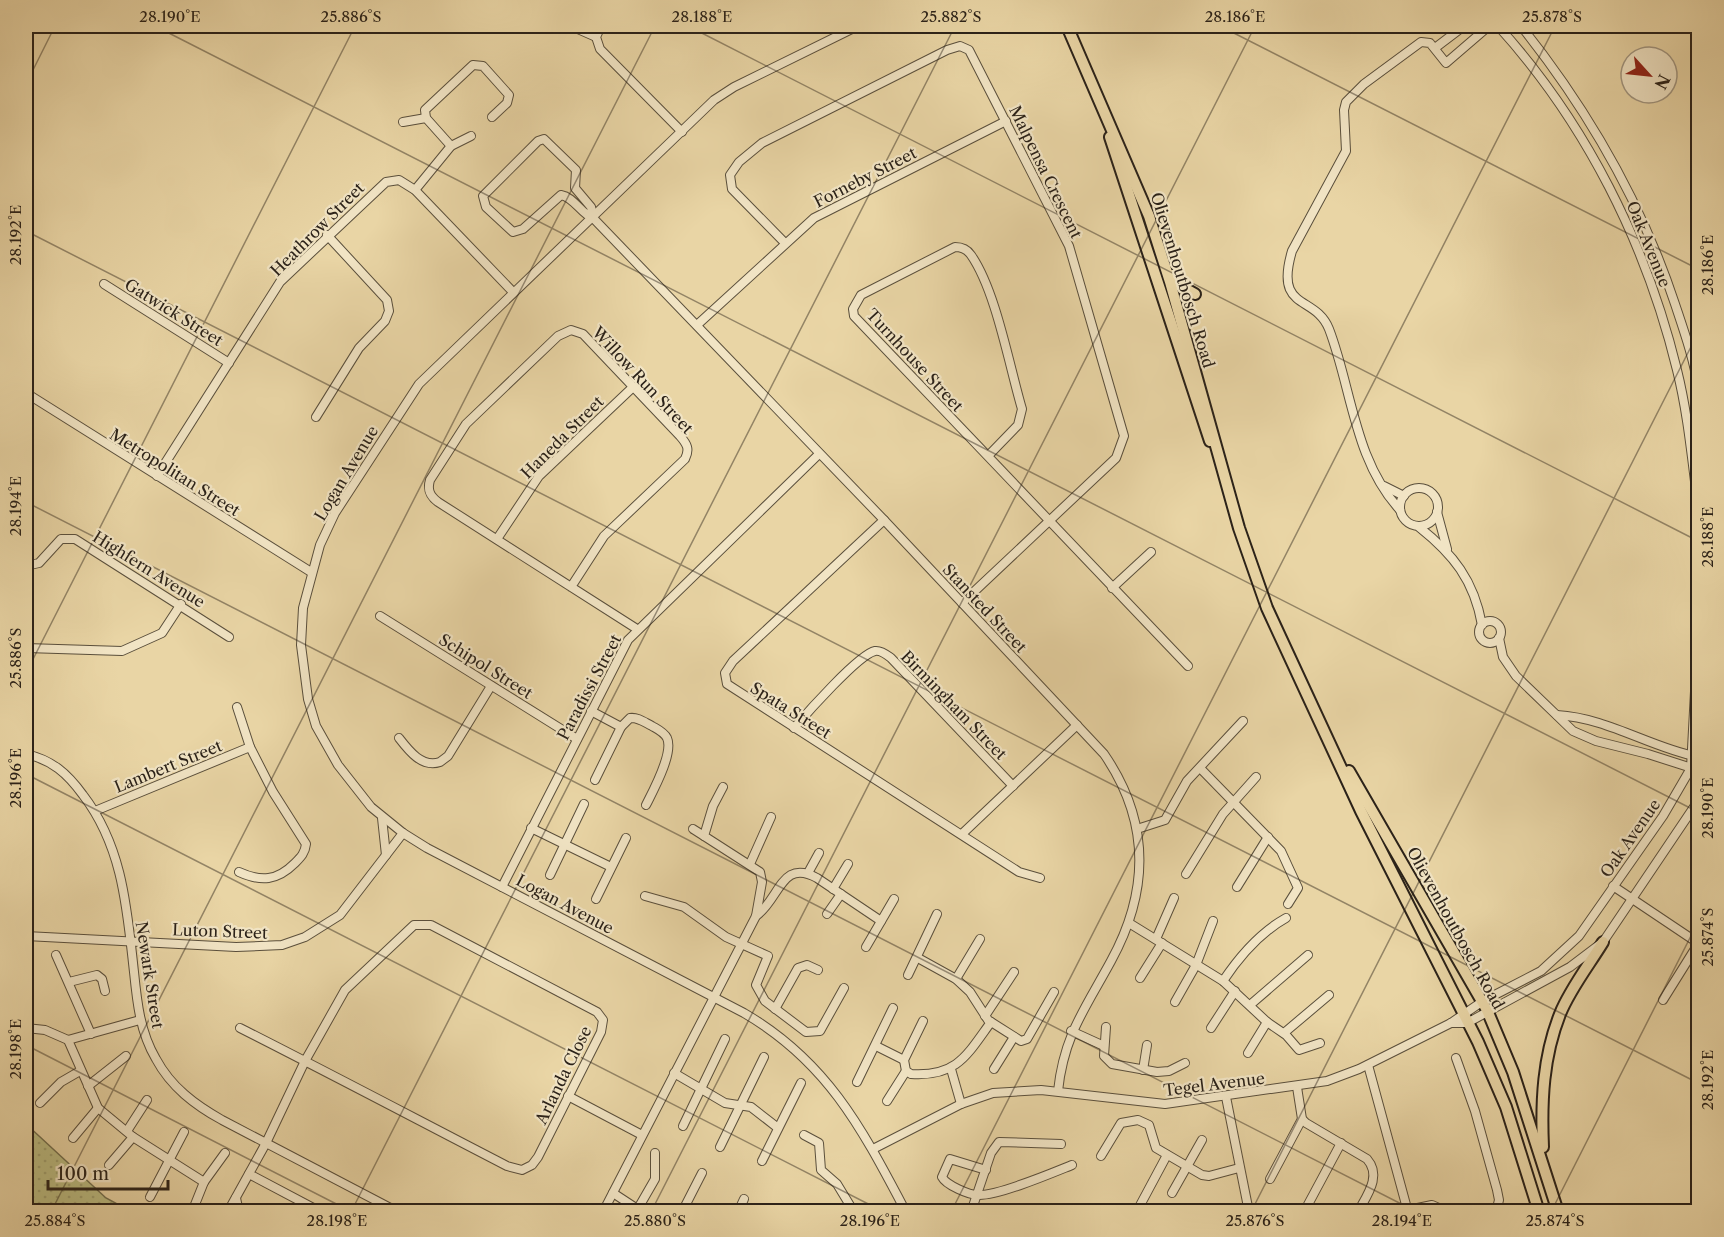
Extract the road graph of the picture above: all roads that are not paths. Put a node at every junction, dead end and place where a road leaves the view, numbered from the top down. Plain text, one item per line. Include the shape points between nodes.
1 (571, 26) edge
2 (601, 26) edge
3 (708, 26) edge
4 (721, 26) edge
5 (858, 26) edge
6 (1067, 26) edge
7 (1074, 26) edge
8 (1464, 26) edge
9 (1489, 26) edge
10 (1498, 26) edge
11 (1521, 26) edge
12 (596, 38) junction
13 (1436, 48) junction
14 (1094, 86) junction
15 (492, 117) dead end
16 (426, 118) junction
17 (1006, 121) junction
18 (403, 122) dead end
19 (682, 132) junction
20 (471, 136) dead end
21 (451, 146) junction
22 (415, 190) junction
23 (1149, 216) junction
24 (594, 219) junction
25 (327, 235) junction
26 (785, 243) junction
27 (104, 284) dead end
28 (513, 292) junction
29 (1196, 294) dead end
30 (1175, 300) junction
31 (697, 325) junction
32 (229, 363) junction
33 (1698, 387) edge
34 (632, 388) junction
35 (26, 393) edge
36 (316, 417) dead end
37 (1201, 417) junction
38 (818, 454) junction
39 (988, 456) junction
40 (157, 476) junction
41 (1384, 486) junction
42 (1228, 489) junction
43 (1404, 496) junction
44 (1698, 505) edge
45 (1400, 510) junction
46 (1437, 512) junction
47 (884, 520) junction
48 (1049, 522) junction
49 (1419, 527) junction
50 (497, 539) junction
51 (1447, 549) junction
52 (1151, 552) dead end
53 (26, 567) edge
54 (311, 572) junction
55 (571, 587) junction
56 (1112, 588) junction
57 (1478, 602) junction
58 (963, 603) junction
59 (181, 604) junction
60 (380, 616) dead end
61 (1492, 621) junction
62 (1482, 625) junction
63 (637, 629) junction
64 (1698, 634) edge
65 (229, 637) dead end
66 (1499, 638) junction
67 (1486, 643) junction
68 (26, 648) edge
69 (1503, 657) junction
70 (1188, 666) dead end
71 (1698, 675) edge
72 (491, 686) junction
73 (237, 707) dead end
74 (591, 711) junction
75 (1557, 716) junction
76 (1243, 721) dead end
77 (1077, 725) junction
78 (621, 727) junction
79 (794, 728) junction
80 (399, 738) dead end
81 (1329, 738) junction
82 (577, 739) junction
83 (250, 747) junction
84 (26, 754) edge
85 (1696, 756) edge
86 (1200, 768) junction
87 (1695, 769) edge
88 (1256, 777) dead end
89 (595, 780) dead end
90 (1013, 786) junction
91 (723, 787) dead end
92 (1234, 802) junction
93 (584, 804) dead end
94 (646, 805) dead end
95 (1697, 805) edge
96 (95, 811) junction
97 (382, 817) junction
98 (771, 817) dead end
99 (531, 828) junction
100 (1137, 829) junction
101 (693, 830) dead end
102 (403, 833) junction
103 (962, 834) junction
104 (704, 836) junction
105 (1268, 837) junction
106 (626, 838) dead end
107 (565, 844) junction
108 (819, 853) dead end
109 (386, 855) junction
110 (750, 864) junction
111 (848, 864) dead end
112 (611, 867) junction
113 (239, 872) dead end
114 (808, 873) junction
115 (550, 874) dead end
116 (1186, 874) dead end
117 (1041, 878) dead end
118 (1237, 886) dead end
119 (1613, 886) junction
120 (501, 887) junction
121 (833, 889) junction
122 (841, 894) junction
123 (645, 896) dead end
124 (1174, 898) dead end
125 (596, 899) dead end
126 (894, 899) dead end
127 (1632, 900) junction
128 (1288, 904) dead end
129 (827, 914) dead end
130 (937, 914) dead end
131 (756, 916) junction
132 (1286, 918) dead end
133 (881, 921) junction
134 (1213, 921) dead end
135 (1129, 923) junction
136 (26, 936) edge
137 (980, 939) dead end
138 (130, 941) junction
139 (1159, 941) junction
140 (1603, 942) junction
141 (740, 943) junction
142 (1698, 943) edge
143 (866, 948) dead end
144 (56, 955) dead end
145 (1308, 955) dead end
146 (918, 958) junction
147 (1196, 965) junction
148 (818, 970) dead end
149 (1014, 972) dead end
150 (908, 975) dead end
151 (1140, 978) dead end
152 (956, 979) junction
153 (1223, 981) junction
154 (69, 982) junction
155 (844, 988) dead end
156 (105, 991) dead end
157 (1235, 991) junction
158 (1054, 992) dead end
159 (1329, 995) dead end
160 (714, 997) junction
161 (1663, 1000) dead end
162 (1175, 1002) dead end
163 (1250, 1005) junction
164 (1485, 1005) junction
165 (893, 1008) dead end
166 (775, 1009) junction
167 (988, 1019) junction
168 (1465, 1019) junction
169 (140, 1020) junction
170 (923, 1021) dead end
171 (1267, 1022) junction
172 (1106, 1027) dead end
173 (26, 1028) edge
174 (240, 1028) dead end
175 (1211, 1028) dead end
176 (1071, 1031) junction
177 (1284, 1033) junction
178 (91, 1034) junction
179 (1014, 1037) junction
180 (725, 1039) dead end
181 (68, 1040) junction
182 (1320, 1043) dead end
183 (1147, 1045) dead end
184 (876, 1046) junction
185 (1104, 1046) junction
186 (1248, 1053) dead end
187 (126, 1056) dead end
188 (764, 1057) dead end
189 (1456, 1058) dead end
190 (305, 1060) junction
191 (904, 1060) junction
192 (1185, 1063) dead end
193 (1368, 1065) junction
194 (951, 1069) junction
195 (994, 1069) dead end
196 (1143, 1070) junction
197 (80, 1071) junction
198 (906, 1071) junction
199 (674, 1072) junction
200 (857, 1082) dead end
201 (801, 1083) dead end
202 (88, 1086) junction
203 (1297, 1087) junction
204 (701, 1088) junction
205 (1058, 1091) junction
206 (568, 1096) junction
207 (1226, 1097) junction
208 (147, 1100) dead end
209 (887, 1101) dead end
210 (40, 1103) dead end
211 (961, 1104) junction
212 (740, 1106) junction
213 (98, 1108) junction
214 (1302, 1119) junction
215 (683, 1125) dead end
216 (778, 1128) junction
217 (184, 1132) dead end
218 (130, 1134) junction
219 (642, 1135) junction
220 (804, 1135) dead end
221 (73, 1138) dead end
222 (1202, 1140) dead end
223 (266, 1143) junction
224 (1341, 1143) junction
225 (1061, 1144) dead end
226 (720, 1147) dead end
227 (873, 1149) junction
228 (225, 1153) dead end
229 (655, 1153) dead end
230 (1167, 1155) junction
231 (1101, 1156) dead end
232 (1543, 1159) junction
233 (168, 1160) junction
234 (762, 1161) dead end
235 (109, 1165) dead end
236 (1072, 1166) dead end
237 (1186, 1167) junction
238 (1239, 1168) junction
239 (986, 1170) junction
240 (249, 1173) junction
241 (702, 1173) dead end
242 (1270, 1179) dead end
243 (204, 1182) junction
244 (613, 1193) junction
245 (1172, 1193) dead end
246 (978, 1196) junction
247 (150, 1197) dead end
248 (236, 1198) junction
249 (744, 1199) dead end
250 (230, 1208) dead end
251 (1536, 1208) edge
252 (639, 1210) edge
253 (319, 1211) edge
254 (1137, 1211) edge
255 (1408, 1211) edge
256 (192, 1212) edge
257 (239, 1212) edge
258 (398, 1212) edge
259 (603, 1212) edge
260 (682, 1212) edge
261 (738, 1212) edge
262 (854, 1212) edge
263 (906, 1212) edge
264 (971, 1212) edge
265 (1249, 1212) edge
266 (1304, 1212) edge
267 (1358, 1212) edge
268 (1448, 1212) edge
269 (1496, 1212) edge
270 (1558, 1212) edge

1 - 12 street
2 - 12 street
3 - 4 street
5 - 19 street, Logan Avenue via 723,94
6 - 14 main road, Olievenhoutbosch Road
7 - 14 main road, Olievenhoutbosch Road
8 - 13 street
9 - 13 street via 1446,63
10 - 44 street, Oak Avenue via 1538,72 1581,138 1639,248 1677,371
11 - 33 street, Oak Avenue via 1580,104 1623,177 1664,272
12 - 19 street via 606,55
13 - 41 street via 1420,42 1346,102 1346,151 1292,251 1288,266 1294,298 1326,321 1363,446
14 - 23 main road, Olievenhoutbosch Road
14 - 37 main road, Olievenhoutbosch Road
15 - 16 street via 509,95 477,64 429,105
16 - 18 street
16 - 21 street
17 - 26 street, Forneby Street via 825,211
17 - 26 street, Malpensa Crescent via 972,54 960,46 762,143 733,169 729,182
17 - 48 street, Malpensa Crescent via 1069,246 1124,436 1116,458
19 - 24 street, Logan Avenue
20 - 21 street
21 - 22 street
22 - 25 street, Heathrow Street via 399,180 386,182
22 - 28 street, Heathrow Street
23 - 29 main road via 1175,280
23 - 30 main road, Olievenhoutbosch Road
24 - 24 street via 561,195 523,229 513,232 486,207 483,196 544,139 576,170 575,188 591,207
24 - 28 street, Logan Avenue
24 - 31 street, Stansted Street
25 - 32 street, Heathrow Street via 280,282
25 - 36 street via 387,300 389,311 385,321 359,348
26 - 31 street, Forneby Street
27 - 32 street, Gatwick Street
28 - 54 street, Logan Avenue via 414,390 335,513
30 - 37 main road via 1171,305
30 - 42 main road, Olievenhoutbosch Road
31 - 38 street, Stansted Street
32 - 40 street, Heathrow Street
34 - 50 street, Haneda Street via 539,477
34 - 50 street, Willow Run Street via 583,334 571,330 558,336 466,424 430,480 430,494
34 - 55 street, Willow Run Street via 686,443 687,455 604,536
35 - 40 street, Metropolitan Street
37 - 42 main road, Olievenhoutbosch Road
38 - 47 street, Stansted Street
38 - 63 street, Paradissi Street
39 - 39 street, Turnhouse Street via 1018,425 1022,409 987,286 971,254 955,247 861,295 853,309 854,316
39 - 48 street, Turnhouse Street
40 - 54 street, Metropolitan Street
41 - 43 street
41 - 45 street
42 - 81 main road, Olievenhoutbosch Road via 1267,608
43 - 45 street
43 - 46 street via 1414,489 1427,490 1436,499
45 - 49 street via 1407,523
46 - 49 street via 1430,523
46 - 51 street
47 - 58 street, Stansted Street
47 - 79 street, Spata Street via 733,661 725,673 731,688
48 - 56 street, Turnhouse Street
48 - 58 street, Malpensa Crescent
49 - 51 street
50 - 55 street, Willow Run Street
51 - 57 street
52 - 56 street
53 - 59 street, Highfern Avenue via 39,563 61,539 75,539
54 - 97 street, Logan Avenue via 303,608 301,645 308,699 316,726 338,765
55 - 63 street, Willow Run Street
56 - 70 street, Turnhouse Street
57 - 61 street
57 - 62 street
58 - 77 street, Stansted Street
59 - 65 street, Highfern Avenue
59 - 68 street via 162,633 122,651
60 - 72 street, Schipol Street
61 - 62 street
61 - 66 street via 1500,627
62 - 67 street via 1479,635
63 - 74 street, Paradissi Street
64 - 71 street, Oak Avenue
66 - 67 street
66 - 69 street
67 - 69 street
69 - 75 street via 1524,686
71 - 85 street, Oak Avenue
72 - 80 street via 448,756 440,762 424,762
72 - 82 street, Schipol Street
73 - 83 street
74 - 78 street
74 - 82 street, Paradissi Street
75 - 85 street via 1603,722
75 - 87 street via 1580,735
76 - 86 street
77 - 90 street
77 - 100 street, Stansted Street via 1119,776
78 - 89 street
78 - 94 street via 630,718 637,718 667,738 662,772
79 - 90 street, Birmingham Street via 862,659 873,651 881,652
79 - 103 street, Spata Street
81 - 164 main road, Olievenhoutbosch Road
81 - 168 main road, Olievenhoutbosch Road
82 - 99 street, Paradissi Street
83 - 96 street, Lambert Street
83 - 113 street via 306,844 302,856 278,877 260,879
84 - 96 street, Newark Street via 54,764 67,774
85 - 87 street, Oak Avenue
86 - 92 street
86 - 100 street via 1187,781 1165,820
87 - 119 street, Oak Avenue
88 - 92 street
90 - 103 street
91 - 104 street
92 - 105 street
92 - 116 street
93 - 107 street
95 - 127 street
96 - 138 street, Newark Street via 122,878
97 - 102 street, Logan Avenue
97 - 109 street
98 - 110 street
99 - 107 street
99 - 120 street, Paradissi Street
100 - 135 street, Stansted Street via 1140,871
101 - 104 street
102 - 109 street, Luton Street
102 - 120 street, Logan Avenue
103 - 117 street, Spata Street via 1019,872
104 - 110 street
105 - 118 street
105 - 128 street via 1283,855 1298,888
106 - 112 street
107 - 112 street
107 - 115 street
108 - 114 street
109 - 138 street, Luton Street via 340,915 305,937 282,945 245,948
110 - 131 street via 762,876
111 - 121 street
112 - 125 street
114 - 121 street
114 - 131 street via 788,874 769,905
119 - 127 street
119 - 164 street, Oak Avenue via 1562,954
120 - 160 street, Logan Avenue
121 - 122 street
122 - 129 street
122 - 133 street
123 - 141 street via 684,907
124 - 139 street
126 - 133 street
127 - 140 street
127 - 142 street
130 - 146 street
131 - 141 street
132 - 153 street via 1238,959
133 - 143 street
134 - 147 street
135 - 139 street
135 - 176 street, Stansted Street
136 - 138 street, Luton Street
137 - 152 street
138 - 169 street, Newark Street
139 - 147 street
139 - 151 street
140 - 164 street via 1570,967
140 - 232 main road via 1560,1012 1547,1053 1541,1102
141 - 160 street
141 - 166 street via 768,956 756,985 760,996
142 - 161 street
144 - 154 street
145 - 163 street
146 - 150 street
146 - 152 street
147 - 153 street
147 - 162 street
148 - 166 street via 807,965 798,968
149 - 167 street
152 - 167 street
153 - 157 street
154 - 156 street via 97,975
154 - 178 street
155 - 166 street via 817,1032 802,1030
157 - 163 street
157 - 175 street
158 - 179 street via 1027,1038 1021,1041
159 - 177 street
160 - 199 street
160 - 227 street, Logan Avenue via 766,1027 806,1059 843,1100
163 - 171 street
164 - 168 street, Tegel Avenue
164 - 232 main road, Olievenhoutbosch Road
165 - 184 street
167 - 179 street
167 - 194 street via 965,1056
168 - 193 street, Tegel Avenue
168 - 251 main road, Olievenhoutbosch Road via 1506,1107
169 - 178 street
169 - 223 street, Newark Street via 155,1059 174,1085 203,1109
170 - 191 street
171 - 177 street
171 - 186 street
172 - 185 street
173 - 181 street via 45,1030
174 - 190 street
176 - 185 street
176 - 205 street, Stansted Street
177 - 182 street via 1299,1050
178 - 181 street
179 - 195 street
180 - 204 street
181 - 197 street
183 - 196 street
184 - 191 street
184 - 200 street
185 - 196 street via 1108,1063
187 - 202 street
188 - 212 street
189 - 269 street via 1497,1190
190 - 206 street, Arlanda Close via 518,1170 535,1162
190 - 206 street, Arlanda Close via 349,984 408,929 425,923 599,1013 603,1020 601,1032
190 - 223 street, Arlanda Close
191 - 198 street
192 - 196 street via 1165,1072
193 - 203 street, Tegel Avenue via 1340,1077
193 - 255 street
194 - 198 street via 915,1074
194 - 211 street
197 - 202 street
197 - 210 street via 61,1082
198 - 209 street
199 - 204 street
199 - 219 street
201 - 216 street
202 - 213 street
203 - 207 street, Tegel Avenue
203 - 214 street
204 - 212 street via 725,1103
204 - 215 street
205 - 207 street, Tegel Avenue via 1156,1104
205 - 211 street, Tegel Avenue via 1010,1091
206 - 219 street
207 - 238 street
208 - 218 street
211 - 227 street, Tegel Avenue
212 - 216 street via 751,1107
212 - 226 street
213 - 218 street
213 - 221 street
214 - 224 street
214 - 242 street
216 - 234 street
217 - 233 street
218 - 233 street
218 - 235 street
219 - 244 street
220 - 262 street via 819,1143 821,1170 837,1184
222 - 237 street
223 - 240 street, Arlanda Close
223 - 258 street, Newark Street
224 - 266 street
224 - 267 street via 1367,1159 1373,1169 1374,1180
225 - 239 street via 999,1142
227 - 263 street, Logan Avenue
228 - 243 street
229 - 252 street via 655,1179
230 - 231 street via 1154,1145 1149,1125 1134,1119 1121,1123
230 - 237 street
230 - 254 street
232 - 270 main road, Olievenhoutbosch Road
233 - 243 street
233 - 247 street
236 - 246 street
237 - 238 street via 1209,1176
237 - 245 street
238 - 265 street
239 - 246 street
239 - 246 street via 950,1159 942,1175 947,1183
240 - 248 street, Arlanda Close
240 - 253 street
241 - 260 street
243 - 256 street
244 - 252 street
244 - 259 street
246 - 264 street
248 - 250 street, Arlanda Close
248 - 257 street
249 - 261 street
255 - 268 street via 1432,1205

